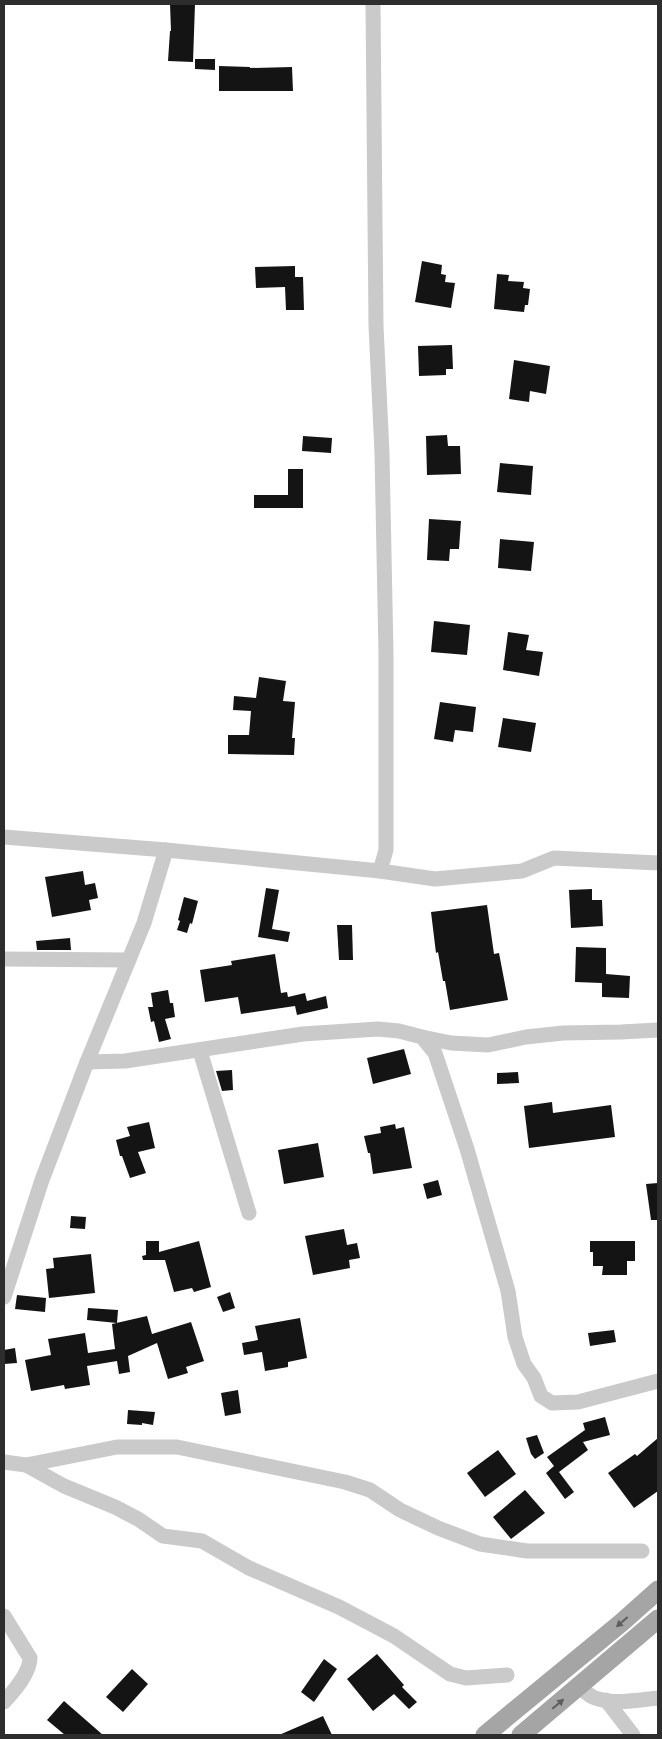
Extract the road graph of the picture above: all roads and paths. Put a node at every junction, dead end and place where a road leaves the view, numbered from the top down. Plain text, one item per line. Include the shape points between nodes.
1 (373, 4) edge
2 (4, 836) edge
3 (166, 850) junction
4 (658, 863) edge
5 (380, 871) junction
6 (4, 959) edge
7 (129, 960) junction
8 (658, 1030) edge
9 (422, 1037) junction
10 (200, 1051) junction
11 (88, 1062) junction
12 (249, 1213) dead end
13 (4, 1296) edge
14 (658, 1381) edge
15 (4, 1462) edge
16 (26, 1465) junction
17 (642, 1551) dead end
18 (658, 1590) edge
19 (4, 1616) edge
20 (658, 1619) edge
21 (506, 1675) dead end
22 (579, 1687) junction
23 (658, 1698) edge
24 (606, 1700) junction
25 (4, 1702) edge
26 (485, 1735) edge
27 (521, 1735) edge
28 (633, 1735) edge

1 - 5 street via 376,326 386,654 386,850
2 - 3 street
3 - 5 street
3 - 7 street
4 - 5 street via 554,858 522,871 435,879
6 - 7 street
7 - 11 street
8 - 9 street via 563,1033 488,1045
9 - 10 street via 378,1028 303,1034
9 - 14 street via 435,1053 446,1086 508,1291 514,1337 541,1396 552,1403 578,1402
10 - 11 street via 125,1061
10 - 12 street
11 - 13 street via 42,1180
15 - 16 street
16 - 17 street via 117,1447 177,1447 370,1490 438,1528 480,1544 527,1551
16 - 21 street via 64,1486 115,1507 163,1536 202,1541 249,1568 339,1607 394,1636 450,1674 466,1678
18 -> 26 main road
19 - 25 street via 30,1658 30,1665
20 - 22 main road
22 - 24 street via 594,1698
27 -> 22 main road
23 - 24 street
24 - 28 street

